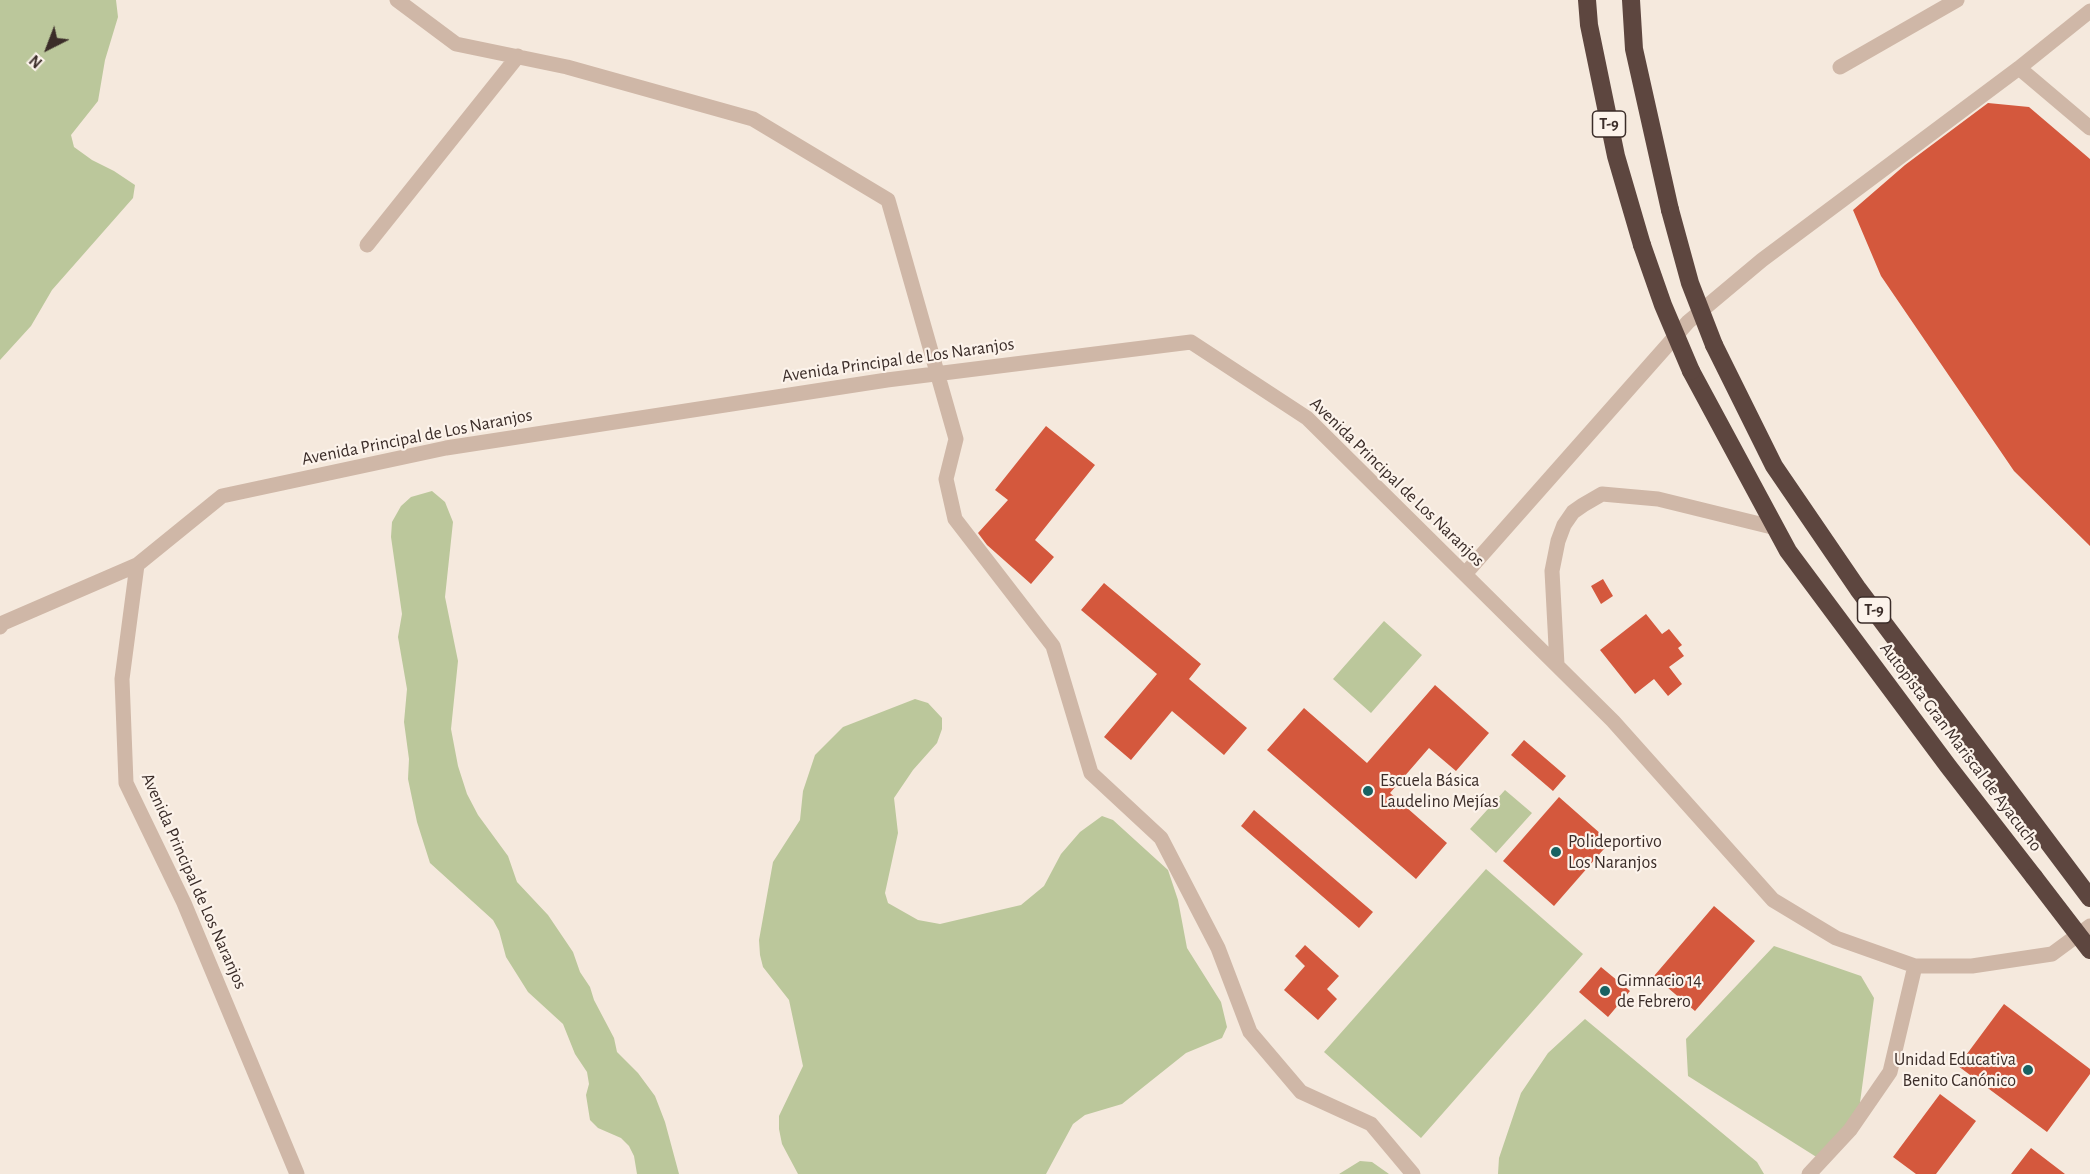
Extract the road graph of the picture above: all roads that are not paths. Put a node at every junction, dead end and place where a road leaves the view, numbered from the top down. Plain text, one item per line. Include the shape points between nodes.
1 (397, 0) edge
2 (1587, 0) edge
3 (1631, 0) edge
4 (1957, 0) edge
5 (2090, 11) edge
6 (518, 57) junction
7 (1840, 67) dead end
8 (2019, 68) junction
9 (2090, 128) edge
10 (368, 245) dead end
11 (939, 373) junction
12 (1776, 528) junction
13 (137, 565) junction
14 (1465, 574) junction
15 (0, 627) edge
16 (1557, 665) junction
17 (2090, 898) edge
18 (2090, 926) edge
19 (2090, 950) edge
20 (1915, 966) junction
21 (297, 1174) edge
22 (1413, 1174) edge
23 (1809, 1174) edge

1 - 6 street via 456,44
2 - 12 highway, Autopista Gran Mariscal de Ayacucho / T-9, bridge via 1616,156 1663,305 1690,371
3 - 17 highway, Autopista Gran Mariscal de Ayacucho / T-9, bridge via 1634,50 1690,283 1714,345 1774,466 1858,589
4 - 7 street
5 - 8 street
6 - 10 street
6 - 11 street via 567,67 753,120 888,200
8 - 9 street
8 - 14 street via 1762,260 1688,322
11 - 13 street, Avenida Principal de Los Naranjos via 446,448 222,496
11 - 14 street, Avenida Principal de Los Naranjos via 1191,342 1307,418
11 - 22 street via 956,439 946,479 955,519 1053,646 1091,773 1161,838 1218,948 1250,1032 1301,1092 1371,1124
12 - 16 street via 1658,499 1602,494 1583,505 1564,525 1552,571
12 - 19 highway, Autopista Gran Mariscal de Ayacucho / T-9, bridge via 1788,552
13 - 15 street
13 - 21 street, Avenida Principal de Los Naranjos via 122,680 126,783 184,903
14 - 16 street, Avenida Principal de Los Naranjos
16 - 20 street, Avenida Principal de Los Naranjos via 1613,721 1773,900 1836,938
18 - 20 street, Avenida Principal de Los Naranjos via 2052,954 1972,966
20 - 23 street via 1890,1072 1850,1130

